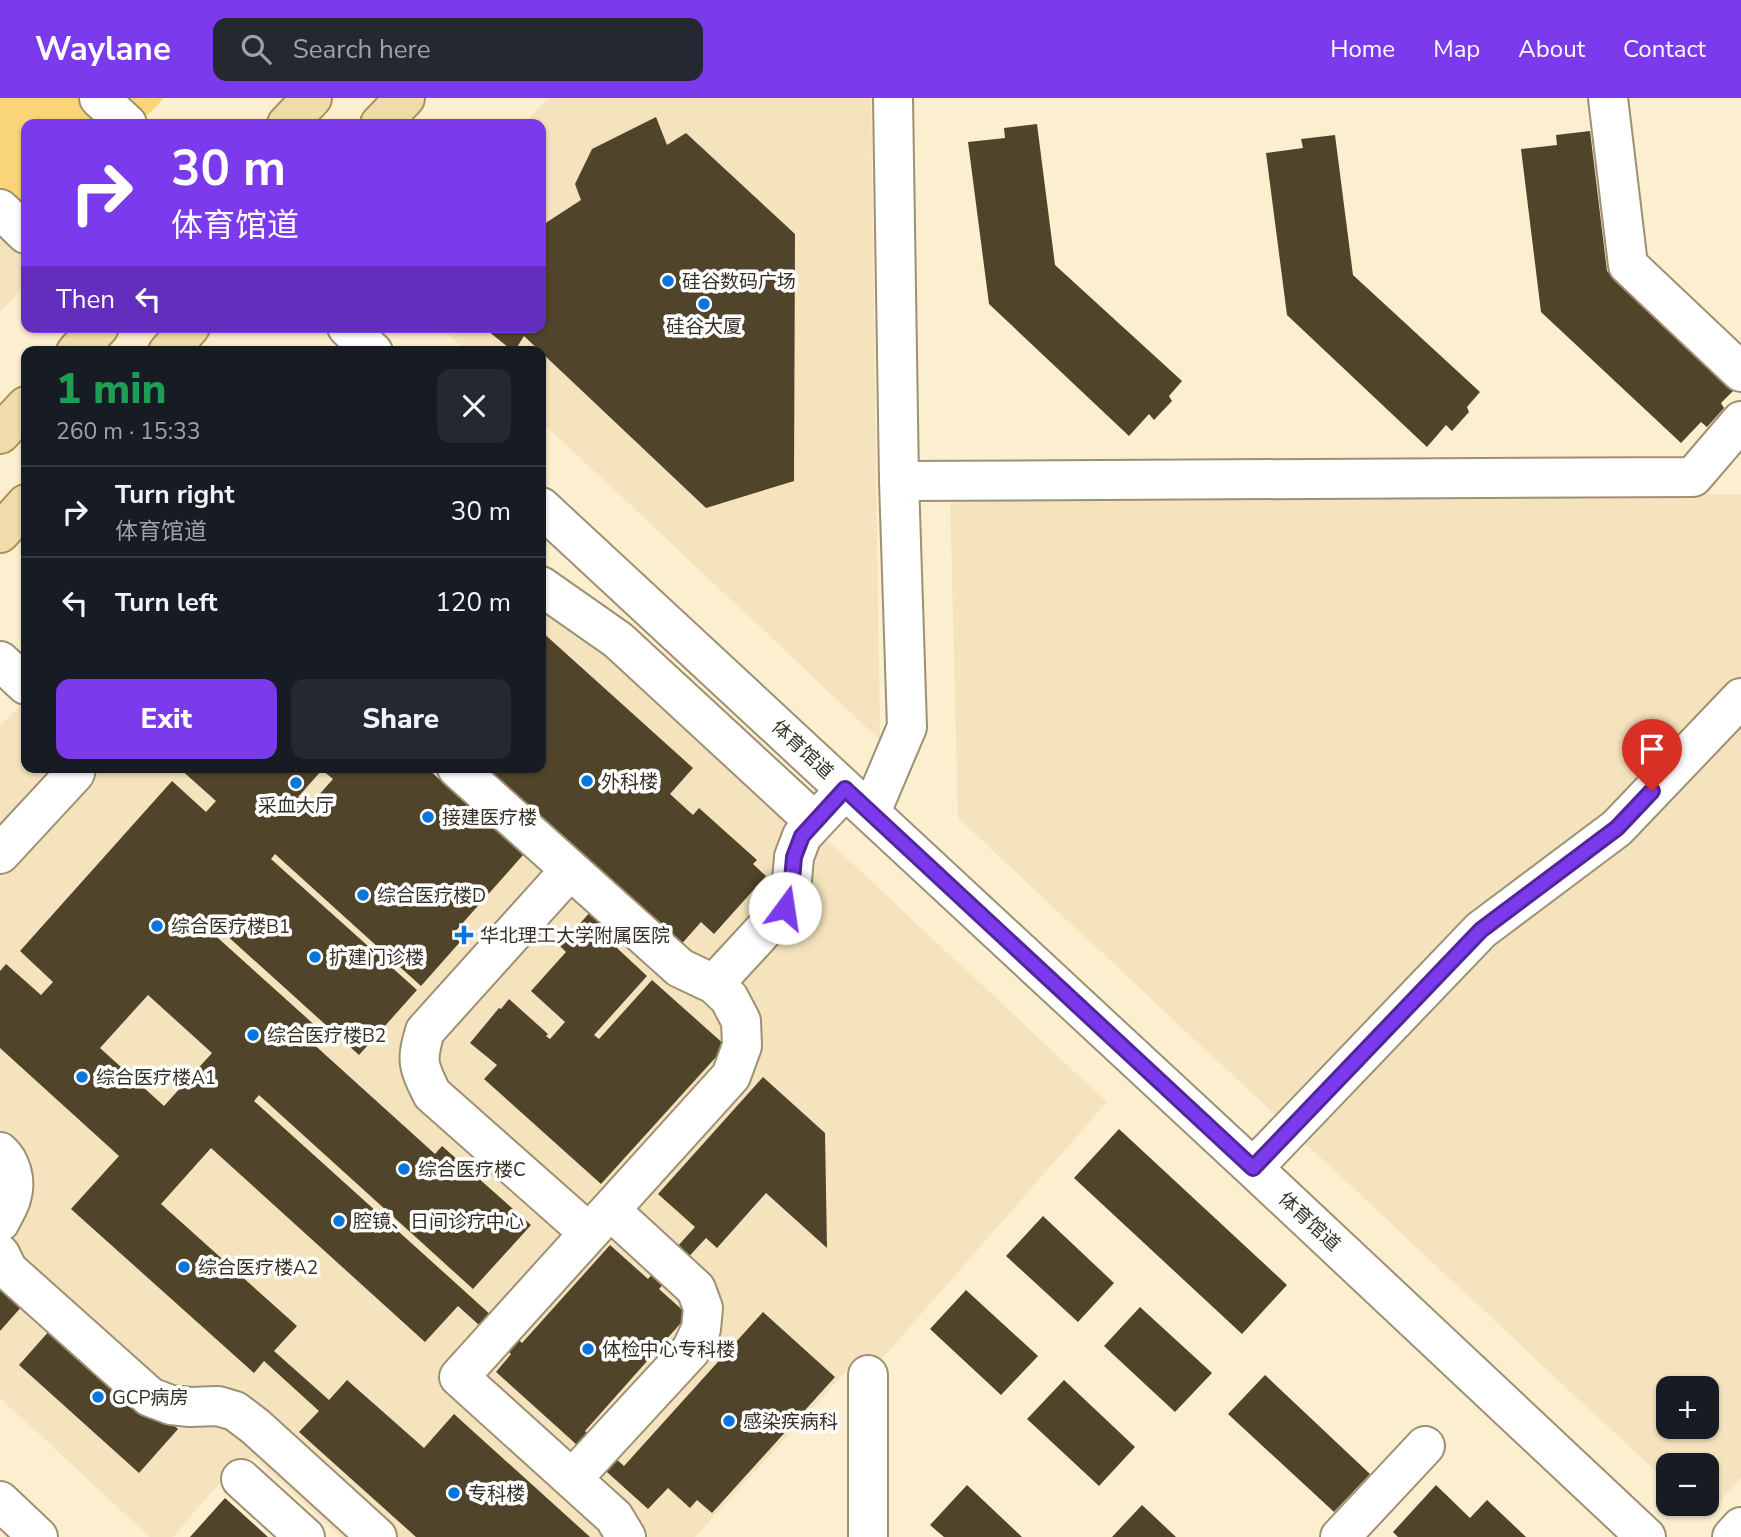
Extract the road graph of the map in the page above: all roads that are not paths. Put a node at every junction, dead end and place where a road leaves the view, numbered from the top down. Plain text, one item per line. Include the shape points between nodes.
1 (99, 98) edge
2 (312, 98) edge
3 (405, 98) edge
4 (893, 98) edge
5 (1608, 98) edge
6 (122, 119) edge
7 (292, 119) edge
8 (385, 119) edge
9 (0, 209) edge
10 (21, 229) edge
11 (93, 333) edge
12 (352, 333) edge
13 (82, 346) edge
14 (367, 346) edge
15 (1741, 372) edge
16 (21, 411) edge
17 (1741, 421) edge
18 (0, 434) edge
19 (899, 481) junction
20 (21, 510) edge
21 (546, 512) edge
22 (0, 533) edge
23 (546, 590) edge
24 (0, 661) edge
25 (21, 680) edge
26 (1741, 698) edge
27 (75, 773) edge
28 (463, 773) edge
29 (858, 800) junction
30 (815, 822) junction
31 (0, 854) edge
32 (570, 870) junction
33 (714, 984) junction
34 (0, 1152) edge
35 (1253, 1168) junction
36 (600, 1221) junction
37 (0, 1222) edge
38 (0, 1254) edge
39 (868, 1375) dead end
40 (1425, 1446) dead end
41 (241, 1479) dead end
42 (572, 1479) junction
43 (3, 1509) edge
44 (1741, 1527) edge
45 (38, 1537) edge
46 (305, 1537) edge
47 (377, 1537) edge
48 (626, 1537) edge
49 (867, 1537) edge
50 (1340, 1537) edge
51 (1646, 1537) edge
52 (1732, 1537) edge

1 - 6 street
2 - 7 main road
3 - 8 main road
4 - 19 street
5 - 15 street via 1628,265
9 - 10 street
11 - 13 main road
12 - 14 street
16 - 18 main road
17 - 19 street via 1693,477
19 - 29 street via 907,727
20 - 22 main road
21 - 29 street, 体育馆道
23 - 30 street via 618,640
24 - 25 street
26 - 35 street via 1617,828 1481,930
27 - 31 street
28 - 32 street
29 - 30 street
29 - 35 street, 体育馆道
30 - 33 street via 802,836 794,857 785,908
32 - 33 street via 680,968
32 - 36 street via 425,1031 420,1071 432,1094
33 - 36 street via 729,998 741,1021 742,1046 731,1076
34 - 37 street via 13,1173 13,1184
35 - 51 street, 体育馆道
36 - 42 street via 696,1289 703,1308 701,1329 691,1350
36 - 42 street via 459,1377
38 - 47 street via 8,1270 150,1396 171,1405 218,1405 235,1411
39 - 49 street
40 - 50 street
41 - 46 street
42 - 48 street via 614,1517
43 - 45 street
44 - 52 street

